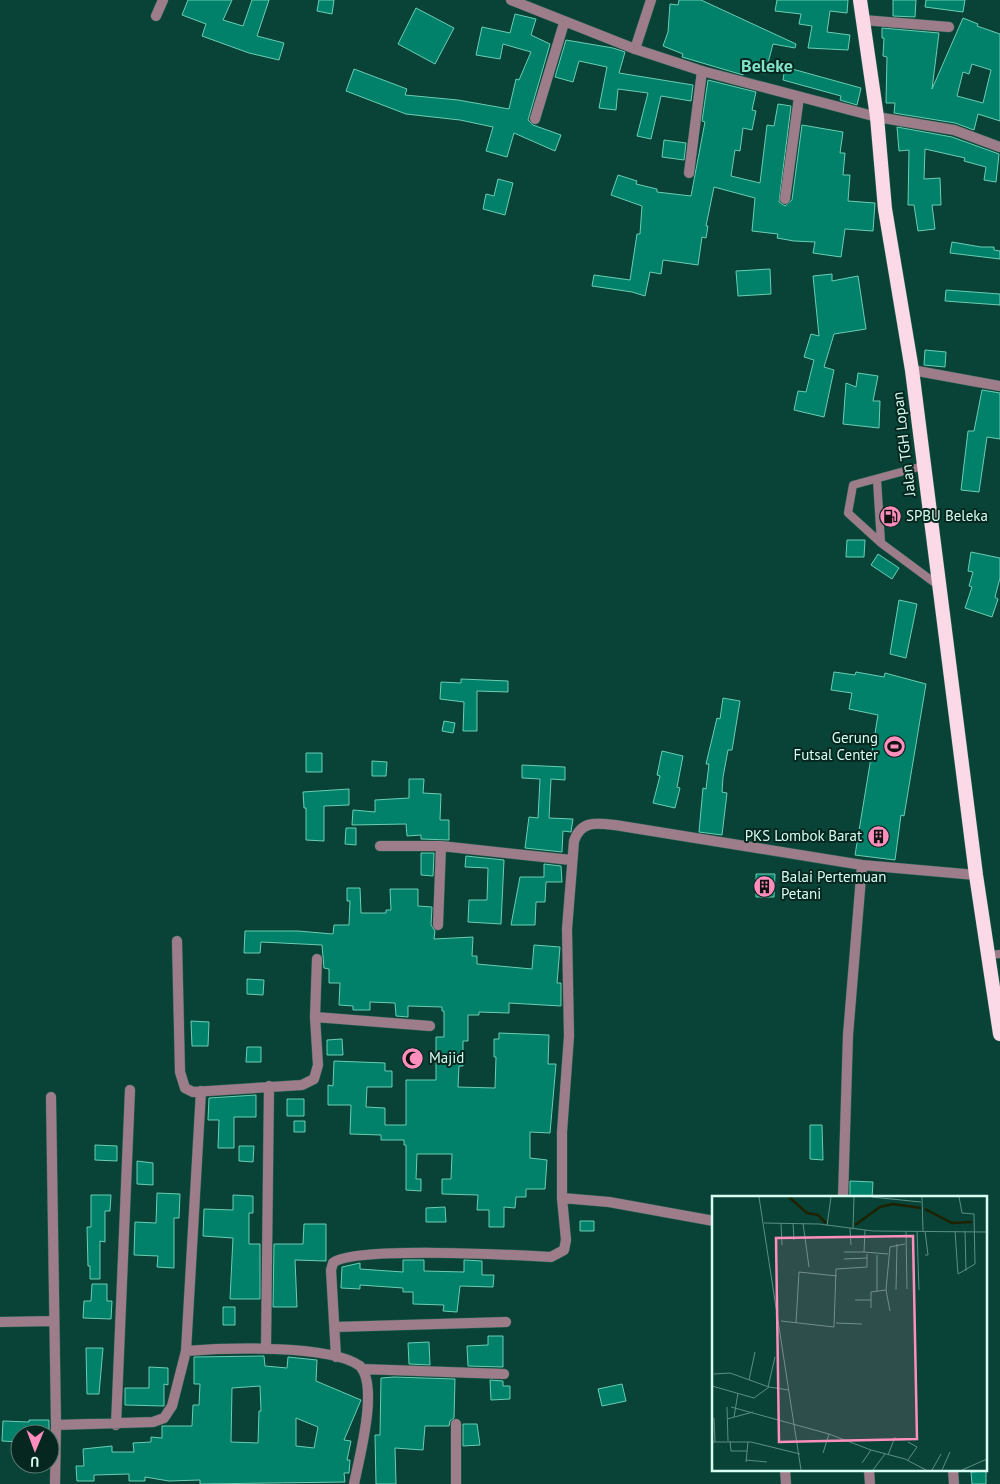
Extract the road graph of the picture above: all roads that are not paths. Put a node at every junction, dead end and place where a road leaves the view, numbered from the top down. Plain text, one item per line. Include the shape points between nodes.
1 (162, 0) edge
2 (511, 0) edge
3 (651, 0) edge
4 (860, 0) edge
5 (525, 2) edge
6 (156, 16) dead end
7 (863, 20) junction
8 (564, 22) junction
9 (949, 27) dead end
10 (634, 49) junction
11 (702, 71) junction
12 (799, 97) junction
13 (876, 117) junction
14 (535, 119) dead end
15 (1000, 147) edge
16 (690, 173) dead end
17 (785, 199) dead end
18 (912, 370) junction
19 (1000, 386) edge
20 (923, 466) junction
21 (877, 480) junction
22 (881, 543) junction
23 (939, 586) junction
24 (380, 846) dead end
25 (441, 846) junction
26 (571, 860) junction
27 (862, 865) junction
28 (976, 875) junction
29 (438, 924) dead end
30 (177, 941) dead end
31 (994, 954) edge
32 (317, 959) dead end
33 (315, 1017) junction
34 (430, 1026) dead end
35 (1000, 1034) edge
36 (269, 1086) junction
37 (130, 1090) dead end
38 (201, 1091) junction
39 (51, 1097) dead end
40 (843, 1196) edge
41 (562, 1198) junction
42 (712, 1221) edge
43 (54, 1321) junction
44 (0, 1322) edge
45 (506, 1322) dead end
46 (335, 1327) junction
47 (266, 1348) junction
48 (186, 1351) junction
49 (336, 1357) junction
50 (362, 1369) junction
51 (504, 1374) dead end
52 (56, 1424) edge
53 (456, 1424) dead end
54 (60, 1425) edge
55 (116, 1425) junction
56 (354, 1484) edge
57 (456, 1484) edge

1 - 6 street
2 - 5 street
3 - 10 street
4 - 7 highway, Jalan TGH Lopan
5 - 8 street
7 - 9 street
7 - 13 highway, Jalan TGH Lopan
8 - 10 street
8 - 14 street
10 - 11 street
11 - 12 street
11 - 16 street
12 - 13 street
12 - 17 street
13 - 15 street via 954,130
13 - 18 highway, Jalan TGH Lopan via 885,208
18 - 19 street
18 - 20 highway, Jalan TGH Lopan
20 - 21 lane
20 - 23 highway, Jalan TGH Lopan
21 - 22 lane
21 - 22 lane via 853,485 848,513
22 - 23 lane
23 - 28 highway, Jalan TGH Lopan
24 - 25 street
25 - 26 street
25 - 29 street
26 - 27 street via 578,832 586,824 597,823
26 - 41 street via 567,929 569,1036 562,1132
27 - 28 street
27 - 40 street via 848,1035
28 - 31 highway, Jalan TGH Lopan
30 - 38 street via 181,1079 188,1090
31 - 35 highway, Jalan TGH Lopan
32 - 33 street
33 - 34 street
33 - 36 street via 318,1065 314,1080 302,1085
36 - 38 street
36 - 47 street
37 - 55 street
38 - 48 street
39 - 43 street
41 - 42 street via 609,1202
41 - 46 street via 566,1245 563,1252 555,1256 430,1252 353,1256 338,1260 332,1268
43 - 44 street
43 - 52 street
45 - 46 street
46 - 49 street
47 - 48 street
47 - 49 street
48 - 55 street via 169,1414 153,1422
49 - 50 street
50 - 51 street
50 - 56 street via 368,1400
53 - 57 street
54 - 55 street

